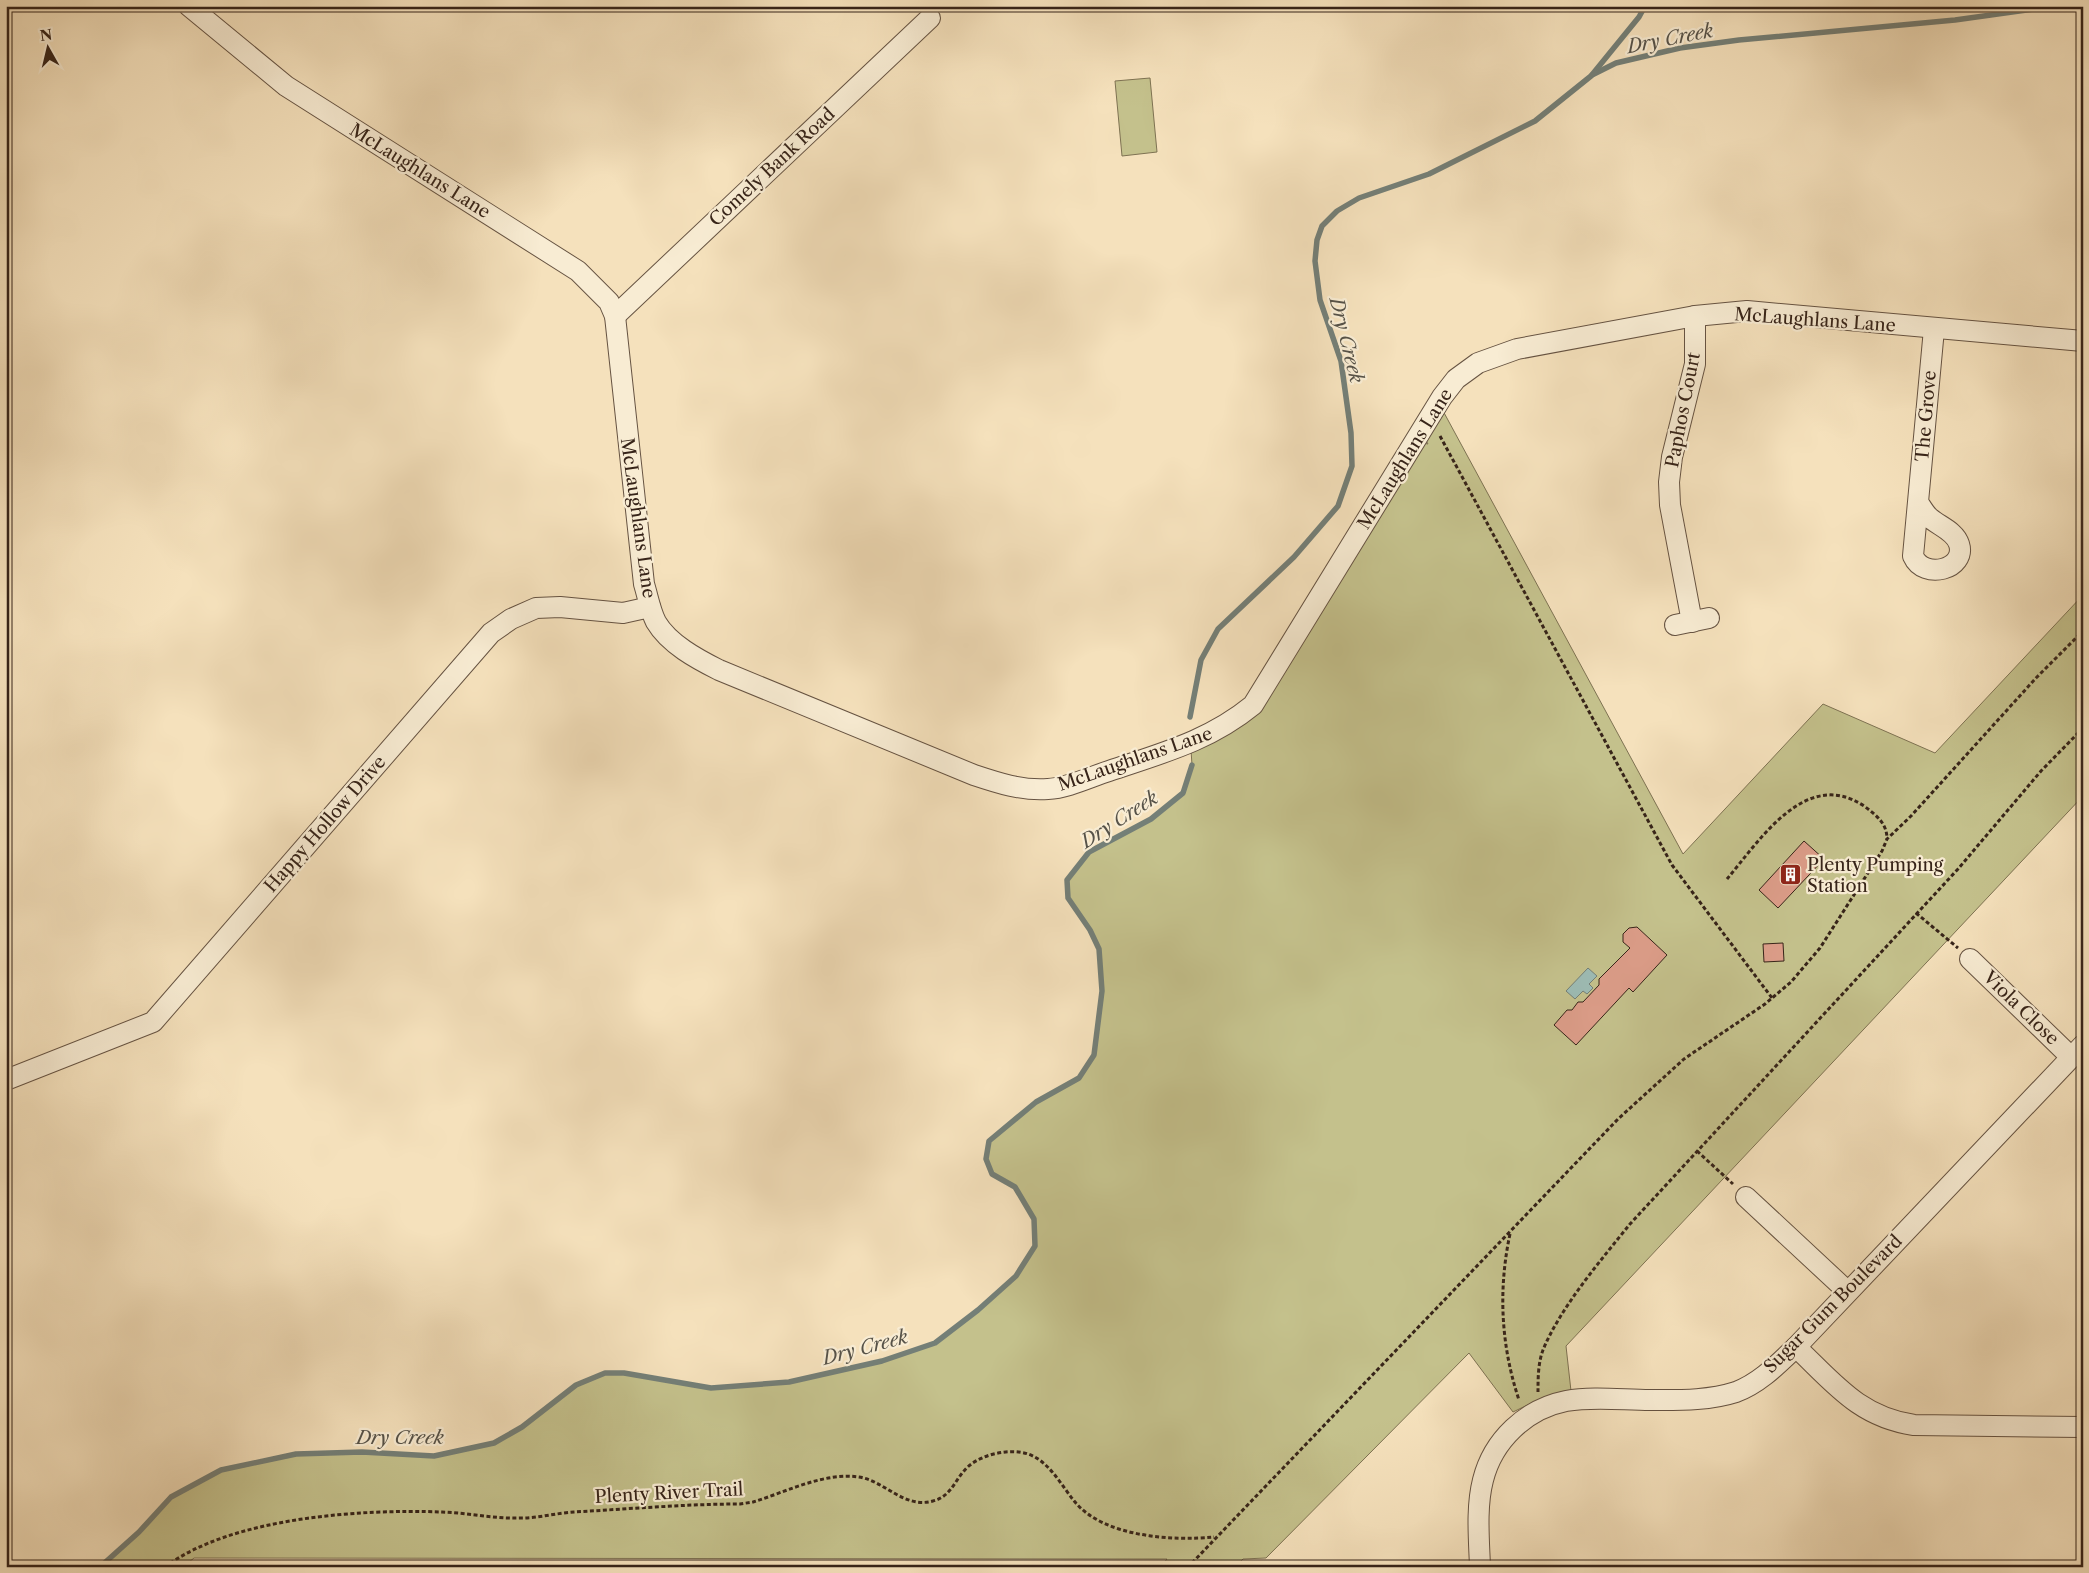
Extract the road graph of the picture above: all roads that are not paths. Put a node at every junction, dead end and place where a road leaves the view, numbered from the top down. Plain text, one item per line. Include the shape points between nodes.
1 (189, 6) edge
2 (930, 18) dead end
3 (615, 316) junction
4 (1695, 316) junction
5 (1934, 329) junction
6 (2083, 341) edge
7 (1918, 502) dead end
8 (650, 607) junction
9 (1692, 621) dead end
10 (1970, 959) road end
11 (2077, 1051) edge
12 (6, 1080) edge
13 (1746, 1197) road end
14 (1847, 1291) junction
15 (1796, 1346) junction
16 (2083, 1427) edge
17 (1480, 1567) edge

1 - 3 street, McLaughlans Lane via 286,86 578,271 609,302
2 - 3 street, Comely Bank Road
3 - 8 street, McLaughlans Lane via 639,545
4 - 5 street, McLaughlans Lane via 1747,312
4 - 8 street, McLaughlans Lane via 1567,338 1493,356 1456,379 1427,420 1253,705 1217,731 1184,745 1057,787 1032,790 982,778 719,670 699,660 665,632
4 - 9 street, Paphos Court via 1694,364 1669,482 1674,534
5 - 6 street, McLaughlans Lane
5 - 7 street, The Grove
8 - 12 street, Happy Hollow Drive via 623,613 536,608 491,633 153,1022
10 - 11 street, Viola Close
11 - 14 street, Sugar Gum Boulevard
13 - 14 street
14 - 15 street, Sugar Gum Boulevard
15 - 16 street via 1860,1406 1893,1422
15 - 17 street, Sugar Gum Boulevard via 1754,1383 1718,1396 1680,1400 1567,1401 1532,1414 1495,1450 1483,1481

